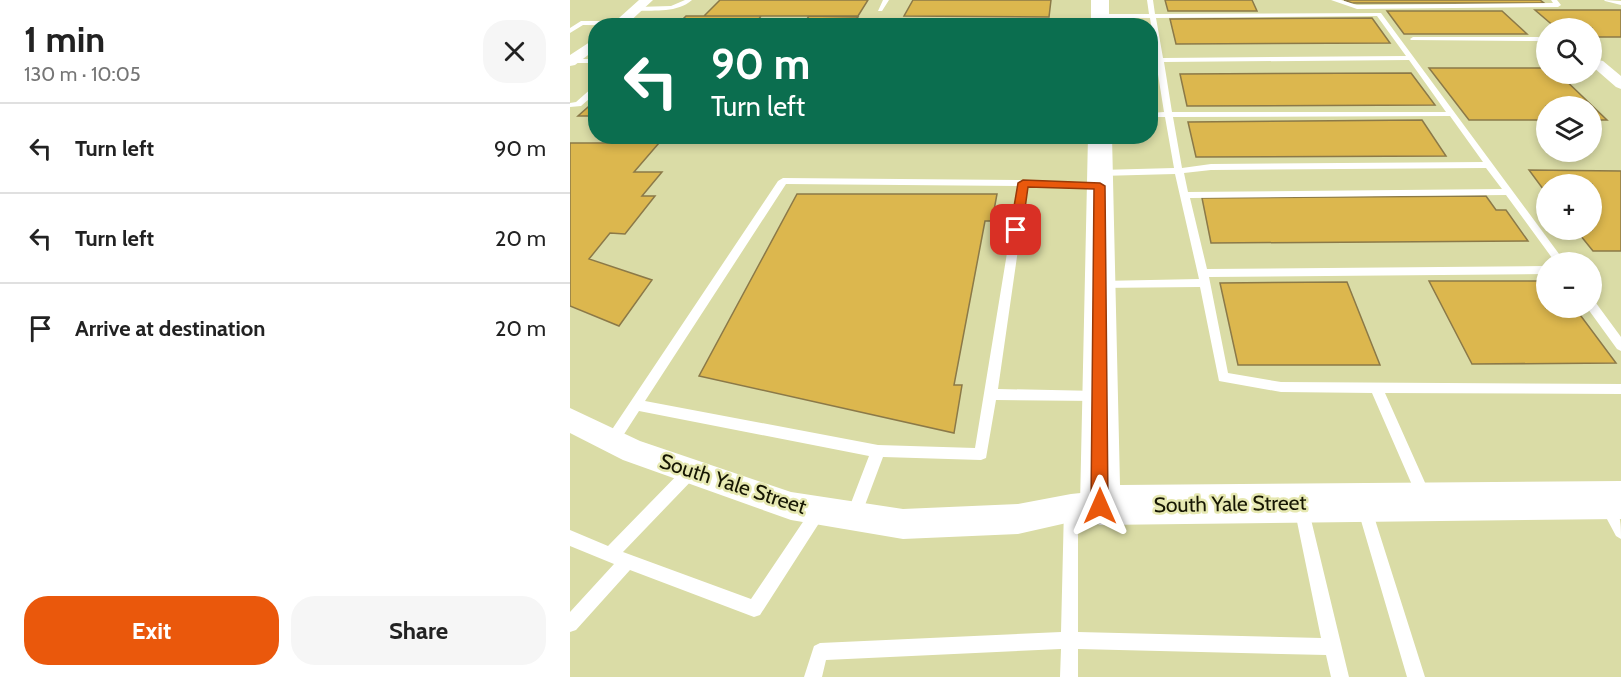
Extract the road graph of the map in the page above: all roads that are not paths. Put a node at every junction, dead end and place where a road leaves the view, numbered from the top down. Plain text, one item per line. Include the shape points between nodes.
1 (689, 0) edge
2 (886, 0) edge
3 (1150, 0) edge
4 (1334, 0) edge
5 (1554, 0) edge
6 (1607, 0) edge
7 (1621, 3) edge
8 (642, 4) edge
9 (880, 10) dead end
10 (1100, 16) edge
11 (1154, 16) junction
12 (624, 18) edge
13 (1022, 18) edge
14 (570, 23) edge
15 (581, 23) junction
16 (588, 23) edge
17 (570, 31) edge
18 (1413, 39) dead end
19 (1536, 39) edge
20 (588, 48) edge
21 (1412, 58) junction
22 (1158, 60) edge
23 (588, 61) edge
24 (570, 62) edge
25 (1602, 69) edge
26 (1158, 73) edge
27 (1621, 84) edge
28 (588, 96) edge
29 (570, 105) edge
30 (1452, 114) junction
31 (1158, 115) edge
32 (1168, 115) junction
33 (1100, 144) edge
34 (1490, 165) junction
35 (1178, 171) junction
36 (1100, 179) junction
37 (1023, 183) junction
38 (1509, 192) junction
39 (1184, 195) junction
40 (1553, 252) edge
41 (1536, 270) edge
42 (1204, 278) junction
43 (1100, 285) junction
44 (1601, 318) edge
45 (1621, 346) edge
46 (1376, 387) junction
47 (1621, 389) edge
48 (992, 394) junction
49 (1100, 396) junction
50 (636, 405) junction
51 (570, 420) edge
52 (612, 441) junction
53 (878, 451) junction
54 (691, 471) junction
55 (1426, 502) junction
56 (1300, 503) junction
57 (1363, 503) junction
58 (1085, 507) junction
59 (819, 510) junction
60 (1615, 510) edge
61 (854, 516) junction
62 (570, 537) edge
63 (610, 555) junction
64 (627, 562) junction
65 (570, 624) edge
66 (1070, 640) junction
67 (1332, 647) junction
68 (813, 677) edge
69 (1069, 677) edge
70 (1340, 677) edge
71 (1416, 677) edge

1 - 8 lane via 675,8
2 - 9 lane
3 - 11 lane
4 - 5 lane via 1357,7 1558,5
6 - 7 lane
8 - 12 street
10 - 11 lane
10 - 13 lane
11 - 21 lane via 1379,14
14 - 15 lane
15 - 16 lane
15 - 17 lane
18 - 19 lane
20 - 24 street
21 - 22 lane
21 - 30 lane
23 - 24 lane
25 - 27 street
26 - 32 lane
28 - 29 lane
30 - 32 lane
30 - 34 lane
31 - 32 lane
32 - 35 lane
33 - 36 street
34 - 35 lane via 1211,167
34 - 38 lane
35 - 36 lane
35 - 39 lane
36 - 37 lane
36 - 43 street
37 - 48 lane
37 - 50 lane via 783,181
38 - 39 lane
38 - 40 lane
39 - 42 lane
41 - 42 lane
42 - 43 lane
42 - 46 lane via 1223,377 1281,387
43 - 49 street
44 - 45 lane
46 - 47 lane
46 - 55 lane
48 - 49 lane
48 - 53 lane via 981,454
49 - 58 street
50 - 52 lane
50 - 53 lane
51 - 52 street, South Yale Street
52 - 54 street, South Yale Street
53 - 61 lane
54 - 59 street, South Yale Street via 791,506
54 - 63 lane
55 - 57 street, South Yale Street
55 - 60 street, South Yale Street
56 - 57 street, South Yale Street
56 - 58 street, South Yale Street
56 - 67 lane
57 - 71 lane
58 - 61 street, South Yale Street via 1018,519 903,524
58 - 66 lane
59 - 61 street, South Yale Street
59 - 64 lane via 754,609
62 - 63 lane
63 - 64 lane
64 - 65 lane
66 - 67 lane
66 - 68 lane via 820,652
66 - 69 lane
67 - 70 lane

